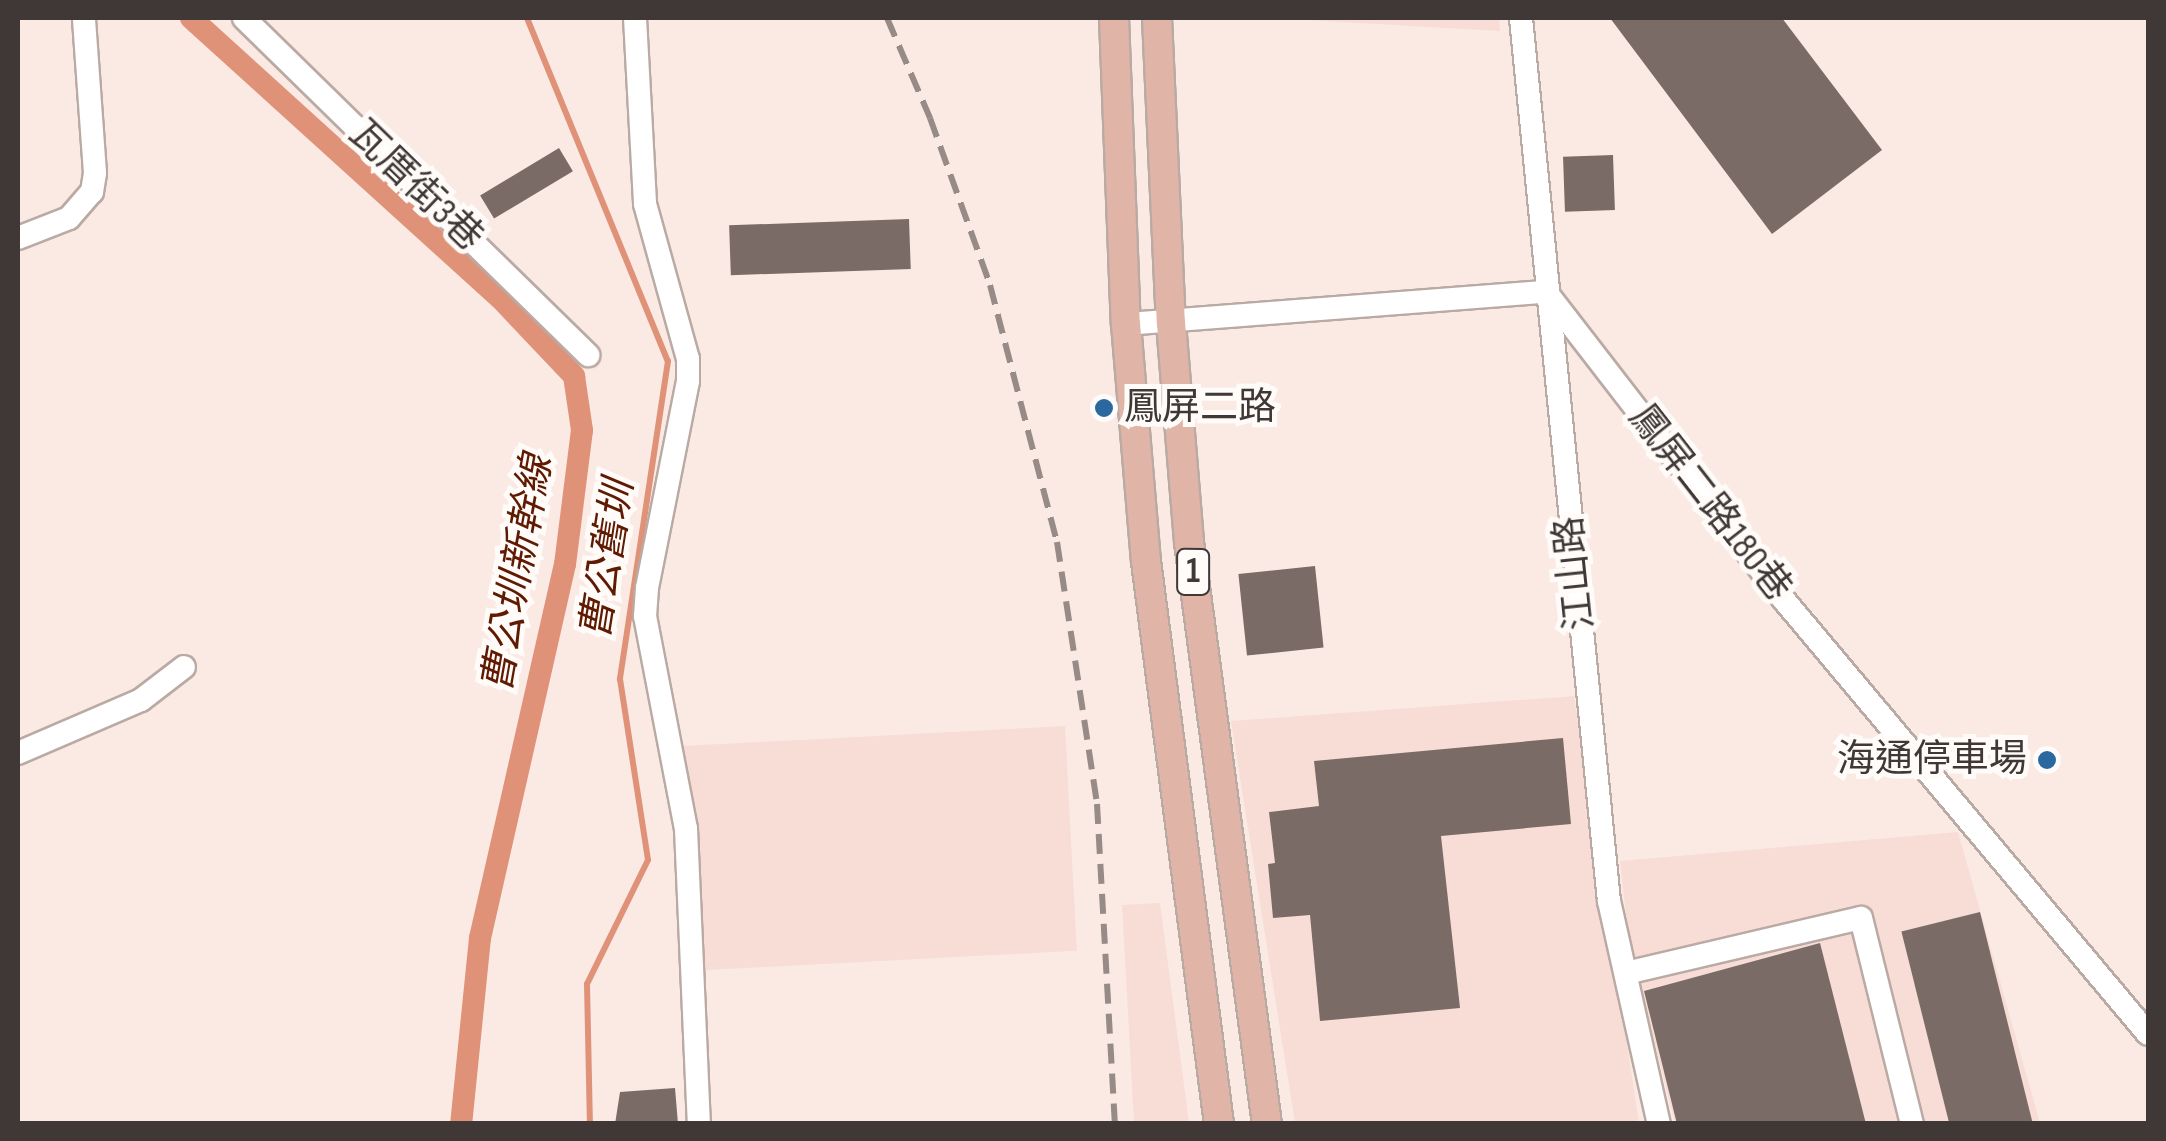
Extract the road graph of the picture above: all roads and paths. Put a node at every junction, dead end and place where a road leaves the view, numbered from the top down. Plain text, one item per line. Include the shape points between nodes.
1 (84, 18) edge
2 (244, 18) edge
3 (636, 18) edge
4 (1114, 18) edge
5 (1158, 18) edge
6 (1521, 18) edge
7 (18, 238) edge
8 (1546, 292) junction
9 (1171, 323) junction
10 (1126, 324) junction
11 (588, 354) dead end
12 (184, 667) dead end
13 (18, 752) edge
14 (1238, 915) junction
15 (1190, 918) junction
16 (1626, 973) junction
17 (2148, 1034) edge
18 (699, 1124) edge
19 (1218, 1124) edge
20 (1267, 1124) edge
21 (1660, 1124) edge
22 (1912, 1124) edge

1 - 7 street via 92,192 69,218
2 - 11 street, 瓦厝街3巷
3 - 18 street via 645,204 688,358 645,616 686,829
4 - 10 main road, 1
5 - 9 main road, 1
6 - 8 street, 江山路
8 - 9 street
8 - 16 street, 江山路 via 1609,901
8 - 17 street, 鳳屏二路180巷 via 1784,600
9 - 10 street
9 - 14 main road, 1 via 1189,542
10 - 15 main road, 1 via 1146,561
12 - 13 street via 141,700
14 - 15 main road
14 - 20 main road, 1
15 - 19 main road, 1
16 - 21 street, 江山路
16 - 22 street via 1861,918

